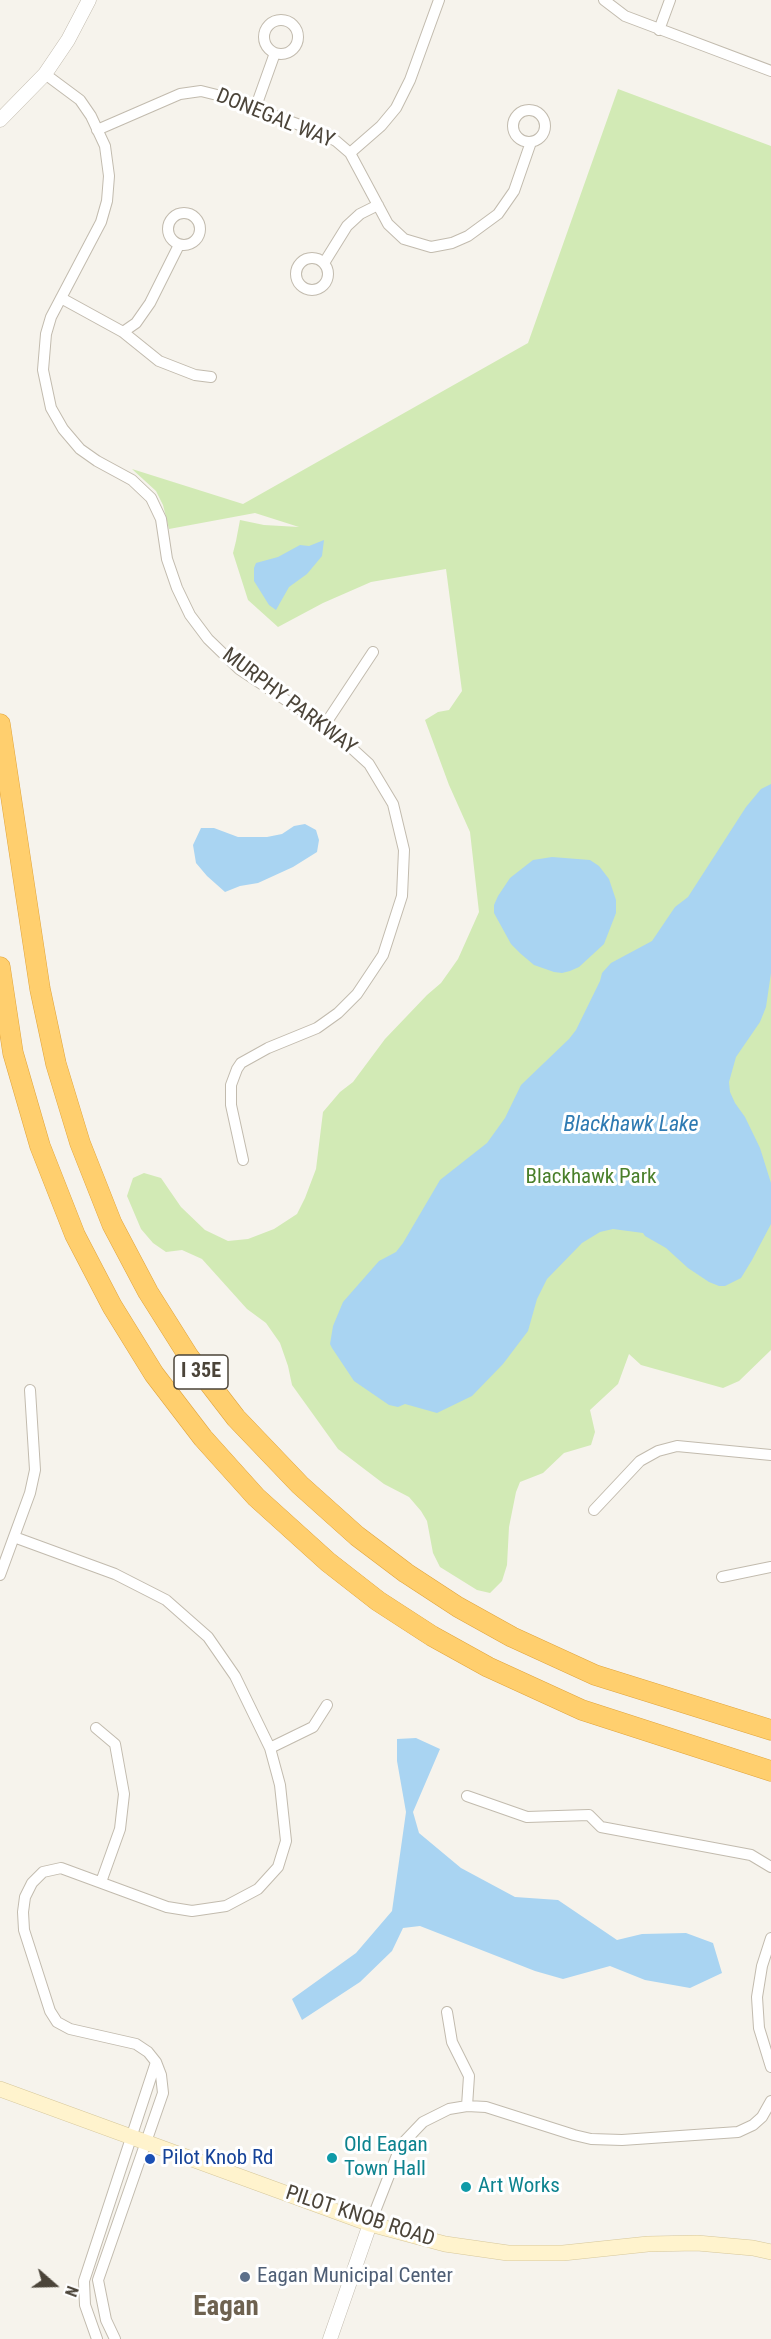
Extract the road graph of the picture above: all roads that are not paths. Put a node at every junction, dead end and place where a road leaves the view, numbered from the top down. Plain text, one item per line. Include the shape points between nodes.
1 (89, 0) edge
2 (439, 0) edge
3 (604, 0) edge
4 (670, 0) edge
5 (659, 30) junction
6 (275, 53) dead end
7 (771, 71) edge
8 (45, 74) junction
9 (255, 109) junction
10 (0, 120) edge
11 (98, 130) junction
12 (531, 142) dead end
13 (350, 153) junction
14 (378, 205) junction
15 (179, 245) dead end
16 (324, 263) dead end
17 (61, 298) junction
18 (123, 332) junction
19 (211, 376) dead end
20 (373, 652) dead end
21 (0, 724) edge
22 (324, 726) junction
23 (0, 967) edge
24 (243, 1160) dead end
25 (30, 1390) dead end
26 (771, 1455) edge
27 (594, 1510) dead end
28 (14, 1537) junction
29 (771, 1567) edge
30 (0, 1575) edge
31 (722, 1577) dead end
32 (327, 1705) dead end
33 (96, 1728) dead end
34 (771, 1730) edge
35 (270, 1748) junction
36 (771, 1771) edge
37 (467, 1796) dead end
38 (771, 1867) edge
39 (101, 1882) junction
40 (771, 1938) edge
41 (447, 2012) dead end
42 (156, 2062) junction
43 (771, 2067) edge
44 (0, 2090) edge
45 (771, 2101) edge
46 (467, 2106) junction
47 (130, 2138) junction
48 (147, 2144) junction
49 (370, 2224) junction
50 (771, 2252) edge
51 (97, 2339) edge
52 (115, 2339) edge
53 (330, 2339) edge

1 - 8 street
2 - 13 street via 404,94 381,126
3 - 5 street via 625,16
4 - 5 street
5 - 7 street
6 - 9 street
8 - 10 street
8 - 11 street, MURPHY PARKWAY via 80,100
9 - 11 street, DONEGAL WAY via 212,93 190,92
9 - 13 street, DONEGAL WAY via 328,136
11 - 17 street, MURPHY PARKWAY via 105,146 109,176 107,201 101,222
12 - 14 street, DONEGAL WAY via 504,207 477,232 452,243 431,247 410,242 388,224
13 - 14 street, DONEGAL WAY
14 - 16 street via 347,226
15 - 18 street via 150,303
17 - 18 street
17 - 22 street, MURPHY PARKWAY via 46,334 42,370 51,408 63,429 80,449 132,480 151,498 161,519 167,559 177,588 208,639 239,669
18 - 19 street via 159,361 195,375
20 - 22 street
21 - 34 highway, I 35E via 40,989 56,1065 80,1143 112,1224 189,1357 236,1418 300,1485 357,1536 458,1607 595,1676
22 - 24 street, MURPHY PARKWAY via 369,764 393,804 404,850 402,896 383,955 357,994 317,1028 268,1048 237,1069 231,1085 231,1105
23 - 36 highway, I 35E via 13,1053 40,1146 75,1235 154,1374 203,1438 256,1497 327,1562 378,1601 488,1667 582,1710
25 - 28 street via 34,1470
26 - 27 street via 677,1446 658,1451 640,1461
28 - 30 street
28 - 35 street via 115,1574 166,1600 208,1637 235,1676
29 - 31 street
32 - 35 street via 313,1727
33 - 39 street via 115,1744 124,1794 120,1829
35 - 39 street via 280,1785 286,1841 278,1867 258,1890 226,1906 192,1911
37 - 38 street via 527,1816 589,1815 601,1827 747,1854
39 - 42 street via 62,1868 43,1872 25,1897 24,1930 57,2022 70,2030 136,2044
40 - 43 street via 757,1996 759,2028
41 - 46 street via 452,2042 469,2076
42 - 47 street
42 - 48 street via 163,2093
44 - 47 main road, PILOT KNOB ROAD
45 - 46 street via 762,2118 738,2132 614,2140 574,2135 495,2108
46 - 49 street via 432,2116 408,2136
47 - 48 main road, PILOT KNOB ROAD
47 - 51 street via 84,2281 86,2305
48 - 49 main road, PILOT KNOB ROAD
48 - 52 street via 98,2280 106,2320
49 - 50 main road, PILOT KNOB ROAD via 445,2244 508,2253 697,2243
49 - 53 street

